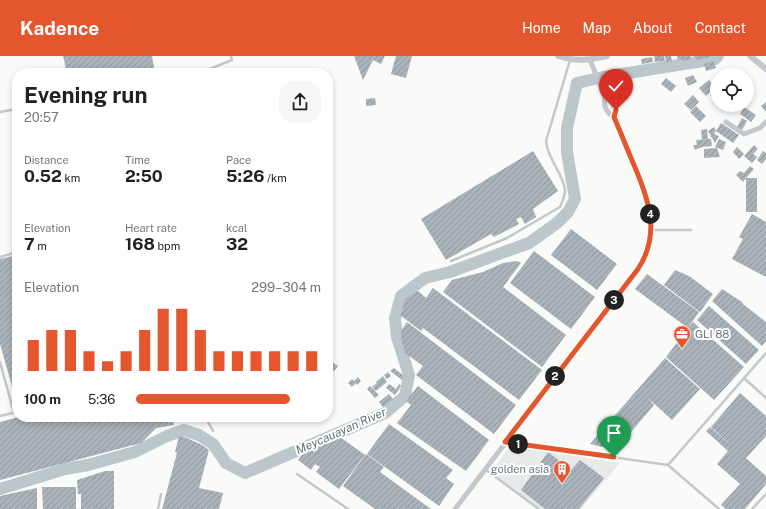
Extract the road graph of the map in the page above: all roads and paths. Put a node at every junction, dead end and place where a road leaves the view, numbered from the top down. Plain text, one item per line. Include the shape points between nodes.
1 (231, 56) edge
2 (558, 56) edge
3 (607, 56) edge
4 (750, 56) edge
5 (589, 58) edge
6 (571, 60) junction
7 (212, 68) edge
8 (766, 69) edge
9 (605, 96) junction
10 (12, 110) edge
11 (0, 112) edge
12 (614, 117) junction
13 (726, 122) dead end
14 (766, 122) edge
15 (651, 230) junction
16 (692, 230) dead end
17 (12, 253) edge
18 (0, 257) edge
19 (451, 261) dead end
20 (766, 354) edge
21 (0, 362) edge
22 (744, 378) junction
23 (766, 398) edge
24 (12, 402) edge
25 (12, 413) edge
26 (0, 416) edge
27 (208, 422) edge
28 (213, 431) dead end
29 (505, 442) junction
30 (668, 465) junction
31 (485, 469) junction
32 (297, 474) dead end
33 (161, 494) dead end
34 (766, 494) edge
35 (158, 509) edge
36 (348, 509) edge
37 (456, 509) edge
38 (539, 509) edge
39 (719, 509) edge
40 (752, 509) edge

1 - 7 lane via 232,60
2 - 6 street
3 - 5 street
4 - 8 street
5 - 6 street via 584,61
5 - 9 street
6 - 19 lane via 546,141 549,155 565,192 560,206 507,238
9 - 12 street via 603,103 608,113
9 - 12 street via 611,99 616,110
10 - 11 lane
12 - 15 street via 645,191
13 - 14 street via 744,134 760,128
15 - 16 lane
15 - 29 street via 643,261
17 - 18 lane
20 - 22 lane
21 - 24 lane
22 - 23 lane
22 - 30 lane
25 - 26 lane
27 - 28 lane
29 - 30 lane
29 - 31 street
30 - 39 lane
31 - 37 street
31 - 38 lane
32 - 36 lane
33 - 35 lane
34 - 40 lane

